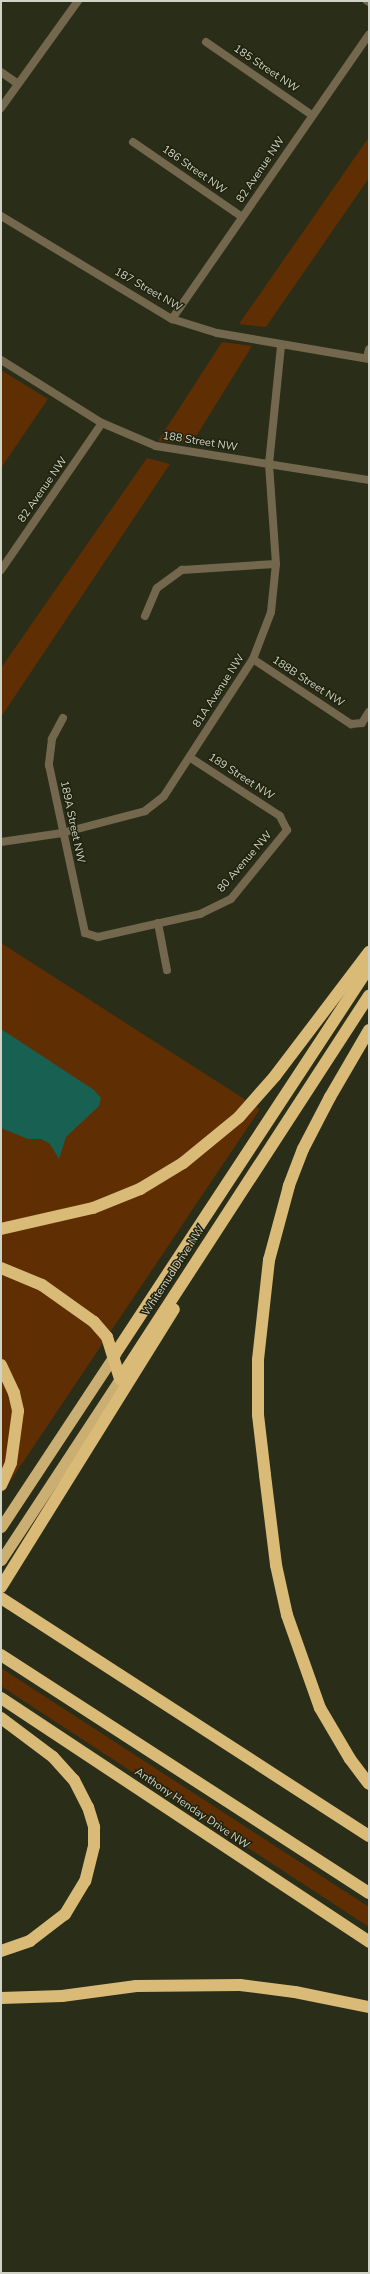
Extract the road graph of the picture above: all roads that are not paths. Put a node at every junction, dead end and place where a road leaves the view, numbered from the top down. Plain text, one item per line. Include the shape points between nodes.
1 (78, 1) edge
2 (369, 35) edge
3 (206, 42) dead end
4 (1, 72) edge
5 (17, 83) junction
6 (1, 108) edge
7 (312, 115) junction
8 (133, 142) dead end
9 (1, 216) edge
10 (242, 217) junction
11 (172, 319) junction
12 (281, 346) junction
13 (369, 349) edge
14 (368, 358) edge
15 (1, 360) edge
16 (102, 423) junction
17 (269, 464) junction
18 (369, 480) edge
19 (276, 564) junction
20 (1, 570) edge
21 (145, 616) dead end
22 (253, 659) junction
23 (369, 712) edge
24 (63, 718) dead end
25 (189, 757) junction
26 (280, 816) joint
27 (62, 833) junction
28 (1, 842) edge
29 (158, 923) junction
30 (85, 933) joint
31 (369, 952) edge
32 (369, 967) edge
33 (167, 970) dead end
34 (369, 996) edge
35 (369, 1030) edge
36 (1, 1229) edge
37 (213, 1235) junction
38 (1, 1268) edge
39 (115, 1354) junction
40 (1, 1365) edge
41 (120, 1379) junction
42 (1, 1485) edge
43 (1, 1527) edge
44 (1, 1560) edge
45 (1, 1587) edge
46 (1, 1598) edge
47 (1, 1655) edge
48 (1, 1698) edge
49 (1, 1718) edge
50 (369, 1784) edge
51 (369, 1836) edge
52 (369, 1893) edge
53 (369, 1942) edge
54 (1, 1951) edge
55 (1, 1994) edge
56 (1, 1998) edge
57 (25, 1999) junction
58 (369, 2007) edge

1 - 5 street
2 - 7 street, 82 Avenue NW
3 - 7 street, 185 Street NW
4 - 5 street
5 - 6 street
7 - 10 street, 82 Avenue NW
8 - 10 street, 186 Street NW
9 - 11 street, 187 Street NW
10 - 11 street, 82 Avenue NW
11 - 12 street, 187 Street NW via 217,333
12 - 14 street, 187 Street NW
12 - 17 street, 81A Avenue NW
13 - 14 street
15 - 16 street, 188 Street NW
16 - 17 street, 188 Street NW via 156,446
16 - 20 street, 82 Avenue NW
17 - 18 street, 188 Street NW
17 - 19 street, 81A Avenue NW
19 - 21 street via 182,570 157,588
19 - 22 street, 81A Avenue NW via 272,612
22 - 23 street, 188B Street NW via 351,724 362,723
22 - 25 street, 81A Avenue NW
24 - 27 street, 189A Street NW via 52,739 49,765
25 - 26 street, 189 Street NW
25 - 27 street, 81A Avenue NW via 164,796 144,811
26 - 29 street, 80 Avenue NW via 287,830 231,899 200,914
27 - 28 street, 81A Avenue NW
27 - 30 street, 189A Street NW
29 - 30 street, 80 Avenue NW via 98,937
29 - 33 street
31 - 36 highway via 279,1070 239,1117 183,1163 140,1189 93,1208
32 - 39 highway, Whitemud Drive NW
34 - 37 highway, Whitemud Drive NW
35 - 50 highway via 330,1097 289,1186 269,1260 258,1360 258,1415 276,1565 287,1615 320,1708 350,1759
37 - 41 highway, Whitemud Drive NW
37 - 45 highway via 172,1314
38 - 39 highway via 17,1273 65,1299 94,1322 107,1337
39 - 41 highway
39 - 43 highway, Whitemud Drive NW
40 - 42 highway via 14,1393 18,1411 11,1463
41 - 44 highway, Whitemud Drive NW
46 - 51 highway
47 - 52 highway
48 - 53 highway, Anthony Henday Drive NW
49 - 54 highway via 53,1758 74,1780 88,1807 94,1827 94,1846 85,1882 65,1914 30,1941
55 - 57 highway
56 - 57 highway
57 - 58 highway via 136,1986 240,1985 295,1992

